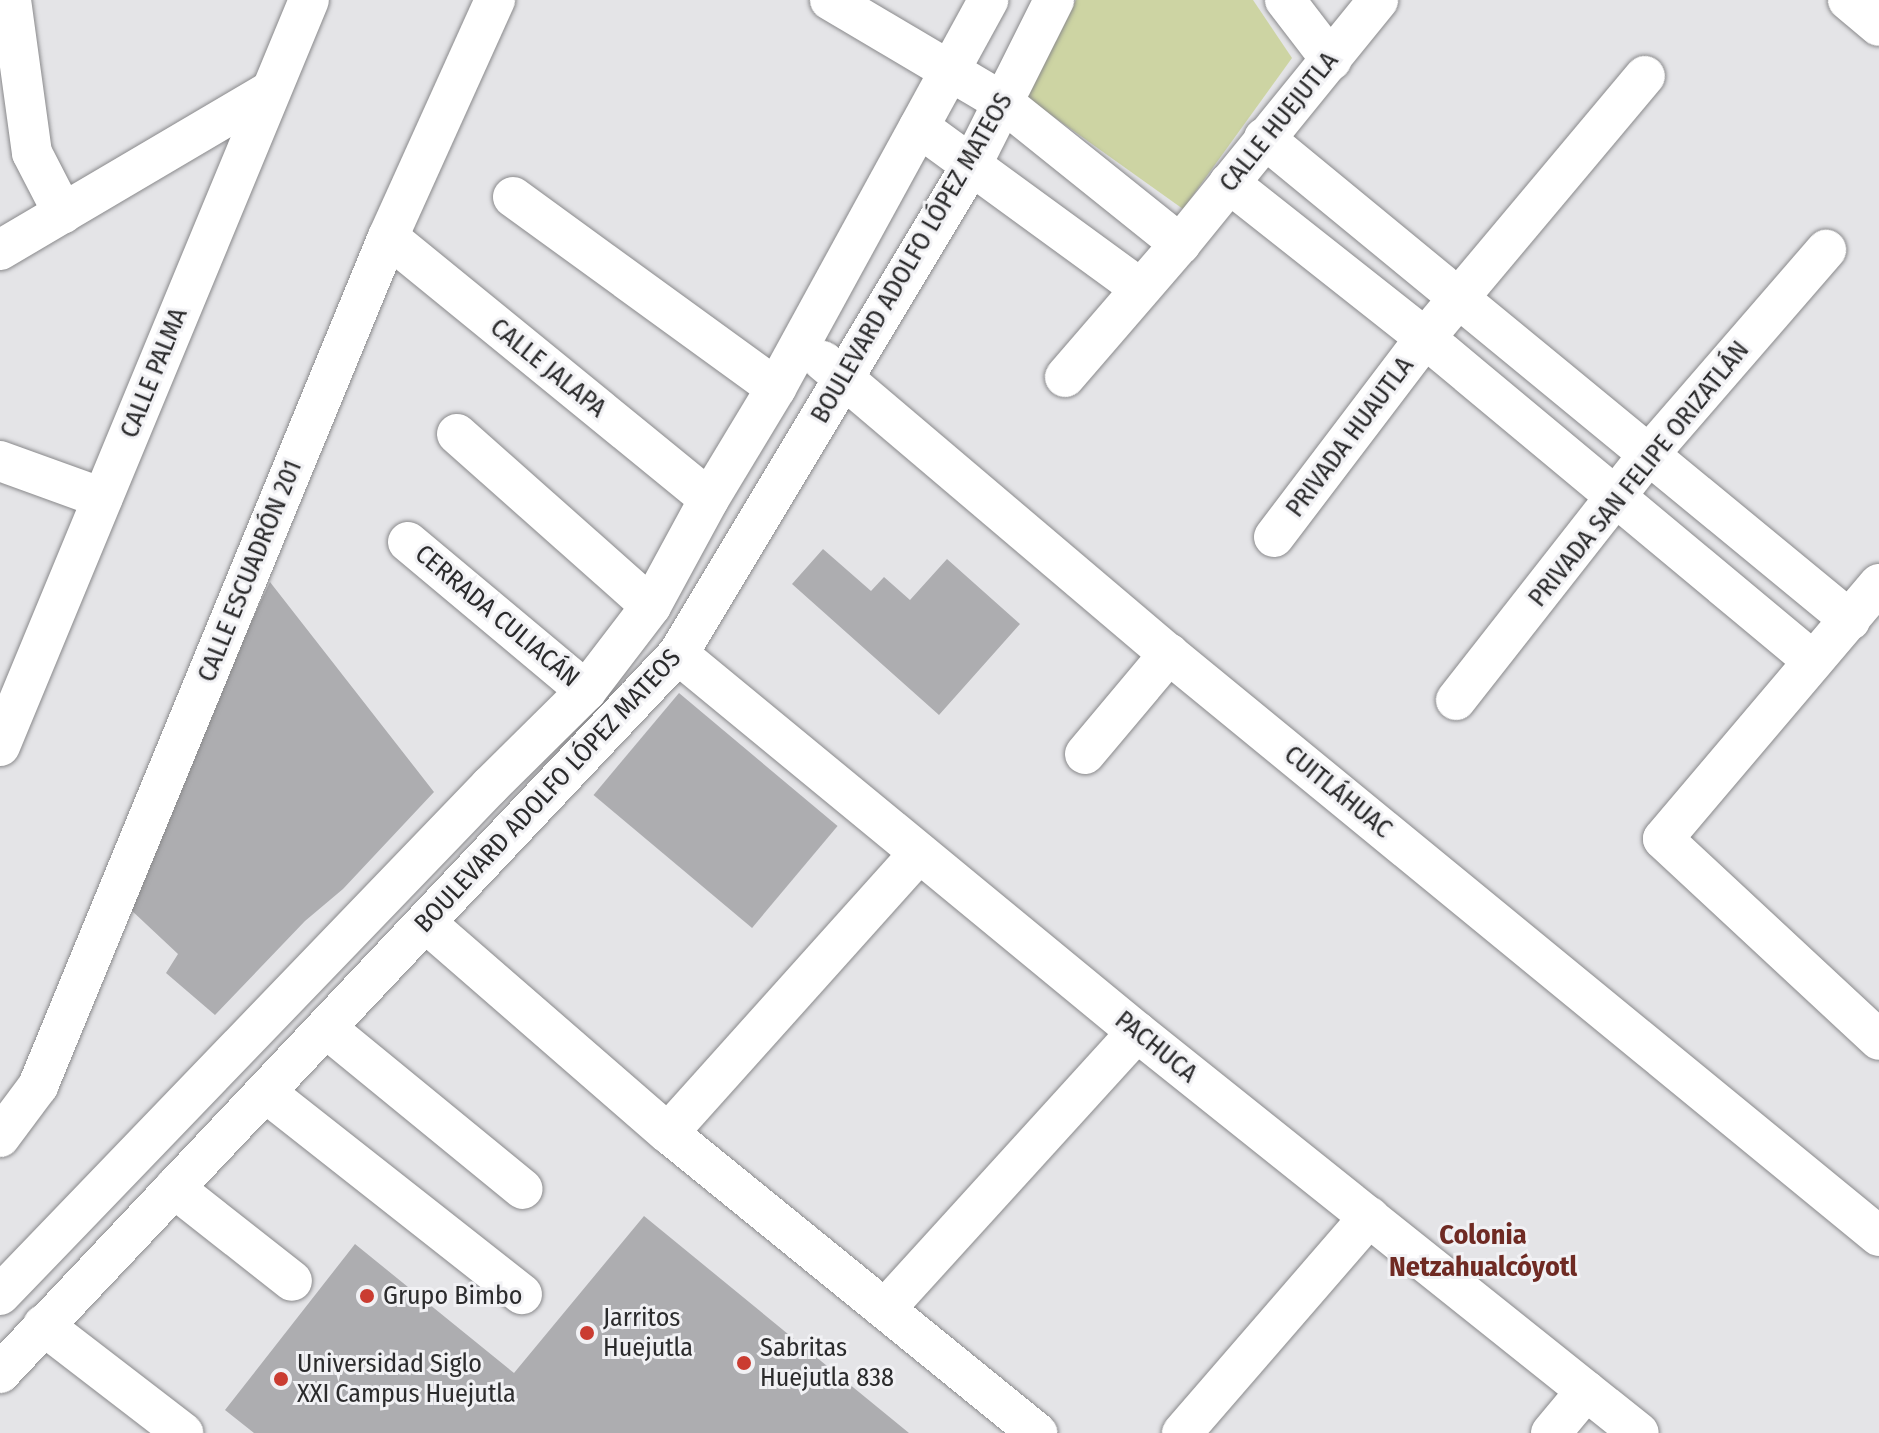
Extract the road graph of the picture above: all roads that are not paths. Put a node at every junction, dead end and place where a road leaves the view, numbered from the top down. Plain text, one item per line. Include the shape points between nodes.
1 (11, 0) edge
2 (309, 0) edge
3 (495, 0) edge
4 (830, 0) edge
5 (988, 0) edge
6 (1054, 0) edge
7 (1285, 0) edge
8 (1378, 0) edge
9 (1848, 0) edge
10 (1879, 26) edge
11 (1331, 60) junction
12 (950, 70) junction
13 (1645, 76) dead end
14 (270, 91) junction
15 (1004, 103) junction
16 (919, 127) junction
17 (1264, 138) junction
18 (972, 164) junction
19 (1229, 183) junction
20 (513, 197) dead end
21 (63, 213) junction
22 (388, 237) junction
23 (1180, 244) junction
24 (0, 250) edge
25 (1826, 250) dead end
26 (1140, 288) junction
27 (1462, 299) junction
28 (1425, 338) junction
29 (800, 344) junction
30 (844, 377) junction
31 (1065, 377) dead end
32 (776, 388) junction
33 (457, 434) dead end
34 (1650, 453) junction
35 (0, 461) edge
36 (102, 498) junction
37 (709, 499) junction
38 (1616, 500) junction
39 (1274, 537) dead end
40 (408, 542) dead end
41 (1879, 584) edge
42 (651, 606) junction
43 (1850, 620) junction
44 (678, 654) junction
45 (1169, 654) junction
46 (1813, 661) junction
47 (586, 691) junction
48 (1456, 700) dead end
49 (0, 746) edge
50 (1085, 754) dead end
51 (919, 853) junction
52 (426, 923) junction
53 (326, 1028) junction
54 (1137, 1032) junction
55 (1879, 1040) edge
56 (265, 1092) junction
57 (668, 1133) junction
58 (0, 1137) edge
59 (174, 1188) junction
60 (523, 1189) dead end
61 (1369, 1217) junction
62 (1879, 1236) edge
63 (292, 1281) dead end
64 (522, 1294) dead end
65 (0, 1295) edge
66 (886, 1308) junction
67 (43, 1325) junction
68 (0, 1373) edge
69 (1586, 1391) junction
70 (183, 1433) edge
71 (1037, 1433) edge
72 (1182, 1433) edge
73 (1551, 1433) edge
74 (1639, 1433) edge

1 - 21 street via 32,153
2 - 14 street, CALLE PALMA
3 - 22 street, CALLE ESCUADRÓN 201
4 - 12 street
5 - 12 street, BOULEVARD ADOLFO LÓPEZ MATEOS
6 - 15 street, BOULEVARD ADOLFO LÓPEZ MATEOS
7 - 11 street
8 - 11 street, CALLE HUEJUTLA
9 - 10 street
11 - 17 street, CALLE HUEJUTLA
12 - 15 street
12 - 16 street, BOULEVARD ADOLFO LÓPEZ MATEOS
13 - 27 street, PRIVADA HUAUTLA
14 - 21 street
14 - 36 street, CALLE PALMA
15 - 18 street, BOULEVARD ADOLFO LÓPEZ MATEOS
15 - 23 street
16 - 18 street
16 - 29 street, BOULEVARD ADOLFO LÓPEZ MATEOS
17 - 19 street, CALLE HUEJUTLA
17 - 27 street
18 - 26 street
18 - 30 street, BOULEVARD ADOLFO LÓPEZ MATEOS
19 - 23 street, CALLE HUEJUTLA
19 - 28 street
20 - 32 street
21 - 24 street
22 - 37 street, CALLE JALAPA
22 - 58 street, CALLE ESCUADRÓN 201 via 38,1086
23 - 26 street, CALLE HUEJUTLA
25 - 34 street, PRIVADA SAN FELIPE ORIZATLÁN
26 - 31 street, CALLE HUEJUTLA
27 - 28 street, PRIVADA HUAUTLA
27 - 34 street
28 - 38 street
28 - 39 street, PRIVADA HUAUTLA
29 - 30 street, CUITLÁHUAC
29 - 32 street, BOULEVARD ADOLFO LÓPEZ MATEOS
30 - 44 street, BOULEVARD ADOLFO LÓPEZ MATEOS
30 - 45 street, CUITLÁHUAC
32 - 37 street, BOULEVARD ADOLFO LÓPEZ MATEOS
33 - 42 street
34 - 38 street, PRIVADA SAN FELIPE ORIZATLÁN
34 - 43 street
35 - 36 street
36 - 49 street, CALLE PALMA
37 - 42 street, BOULEVARD ADOLFO LÓPEZ MATEOS
38 - 46 street
38 - 48 street, PRIVADA SAN FELIPE ORIZATLÁN
40 - 47 street, CERRADA CULIACÁN
41 - 43 street
42 - 47 street, BOULEVARD ADOLFO LÓPEZ MATEOS
43 - 46 street
44 - 51 street, PACHUCA
44 - 52 street, BOULEVARD ADOLFO LÓPEZ MATEOS
45 - 50 street
45 - 62 street, CUITLÁHUAC
46 - 55 street via 1663,839
47 - 65 street, BOULEVARD ADOLFO LÓPEZ MATEOS
51 - 54 street, PACHUCA
51 - 57 street
52 - 53 street, BOULEVARD ADOLFO LÓPEZ MATEOS
52 - 57 street
53 - 56 street, BOULEVARD ADOLFO LÓPEZ MATEOS
53 - 60 street
54 - 61 street, PACHUCA
54 - 66 street
56 - 59 street, BOULEVARD ADOLFO LÓPEZ MATEOS
56 - 64 street
57 - 66 street
59 - 63 street
59 - 67 street, BOULEVARD ADOLFO LÓPEZ MATEOS
61 - 69 street, PACHUCA
61 - 72 street
66 - 71 street
67 - 68 street, BOULEVARD ADOLFO LÓPEZ MATEOS
67 - 70 street
69 - 73 street
69 - 74 street, PACHUCA

